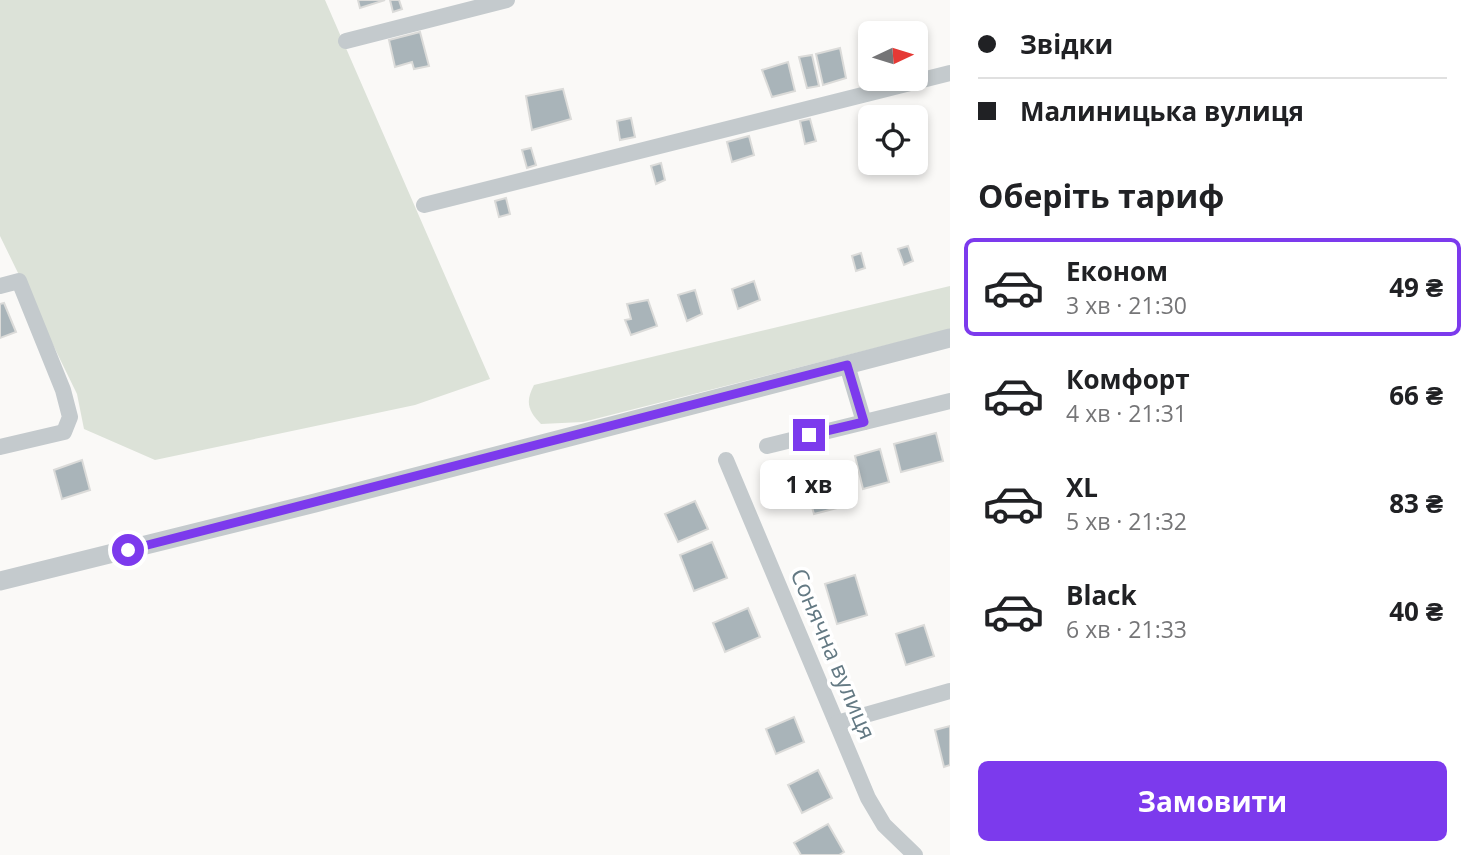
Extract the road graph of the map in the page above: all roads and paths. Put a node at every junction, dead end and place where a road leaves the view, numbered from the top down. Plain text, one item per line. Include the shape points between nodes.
1 (507, 0) edge
2 (346, 41) dead end
3 (950, 73) edge
4 (424, 205) dead end
5 (0, 286) edge
6 (950, 338) edge
7 (847, 365) junction
8 (950, 401) edge
9 (864, 422) junction
10 (767, 446) dead end
11 (0, 447) edge
12 (726, 460) dead end
13 (0, 581) edge
14 (950, 691) edge
15 (837, 723) junction
16 (915, 855) edge

1 - 2 street
3 - 4 street
5 - 11 street via 19,281 70,417 64,432
6 - 7 street
7 - 9 street
7 - 13 street
8 - 9 street
9 - 10 street
12 - 15 street, Сонячна вулиця
14 - 15 street
15 - 16 street, Сонячна вулиця via 868,798 884,825

